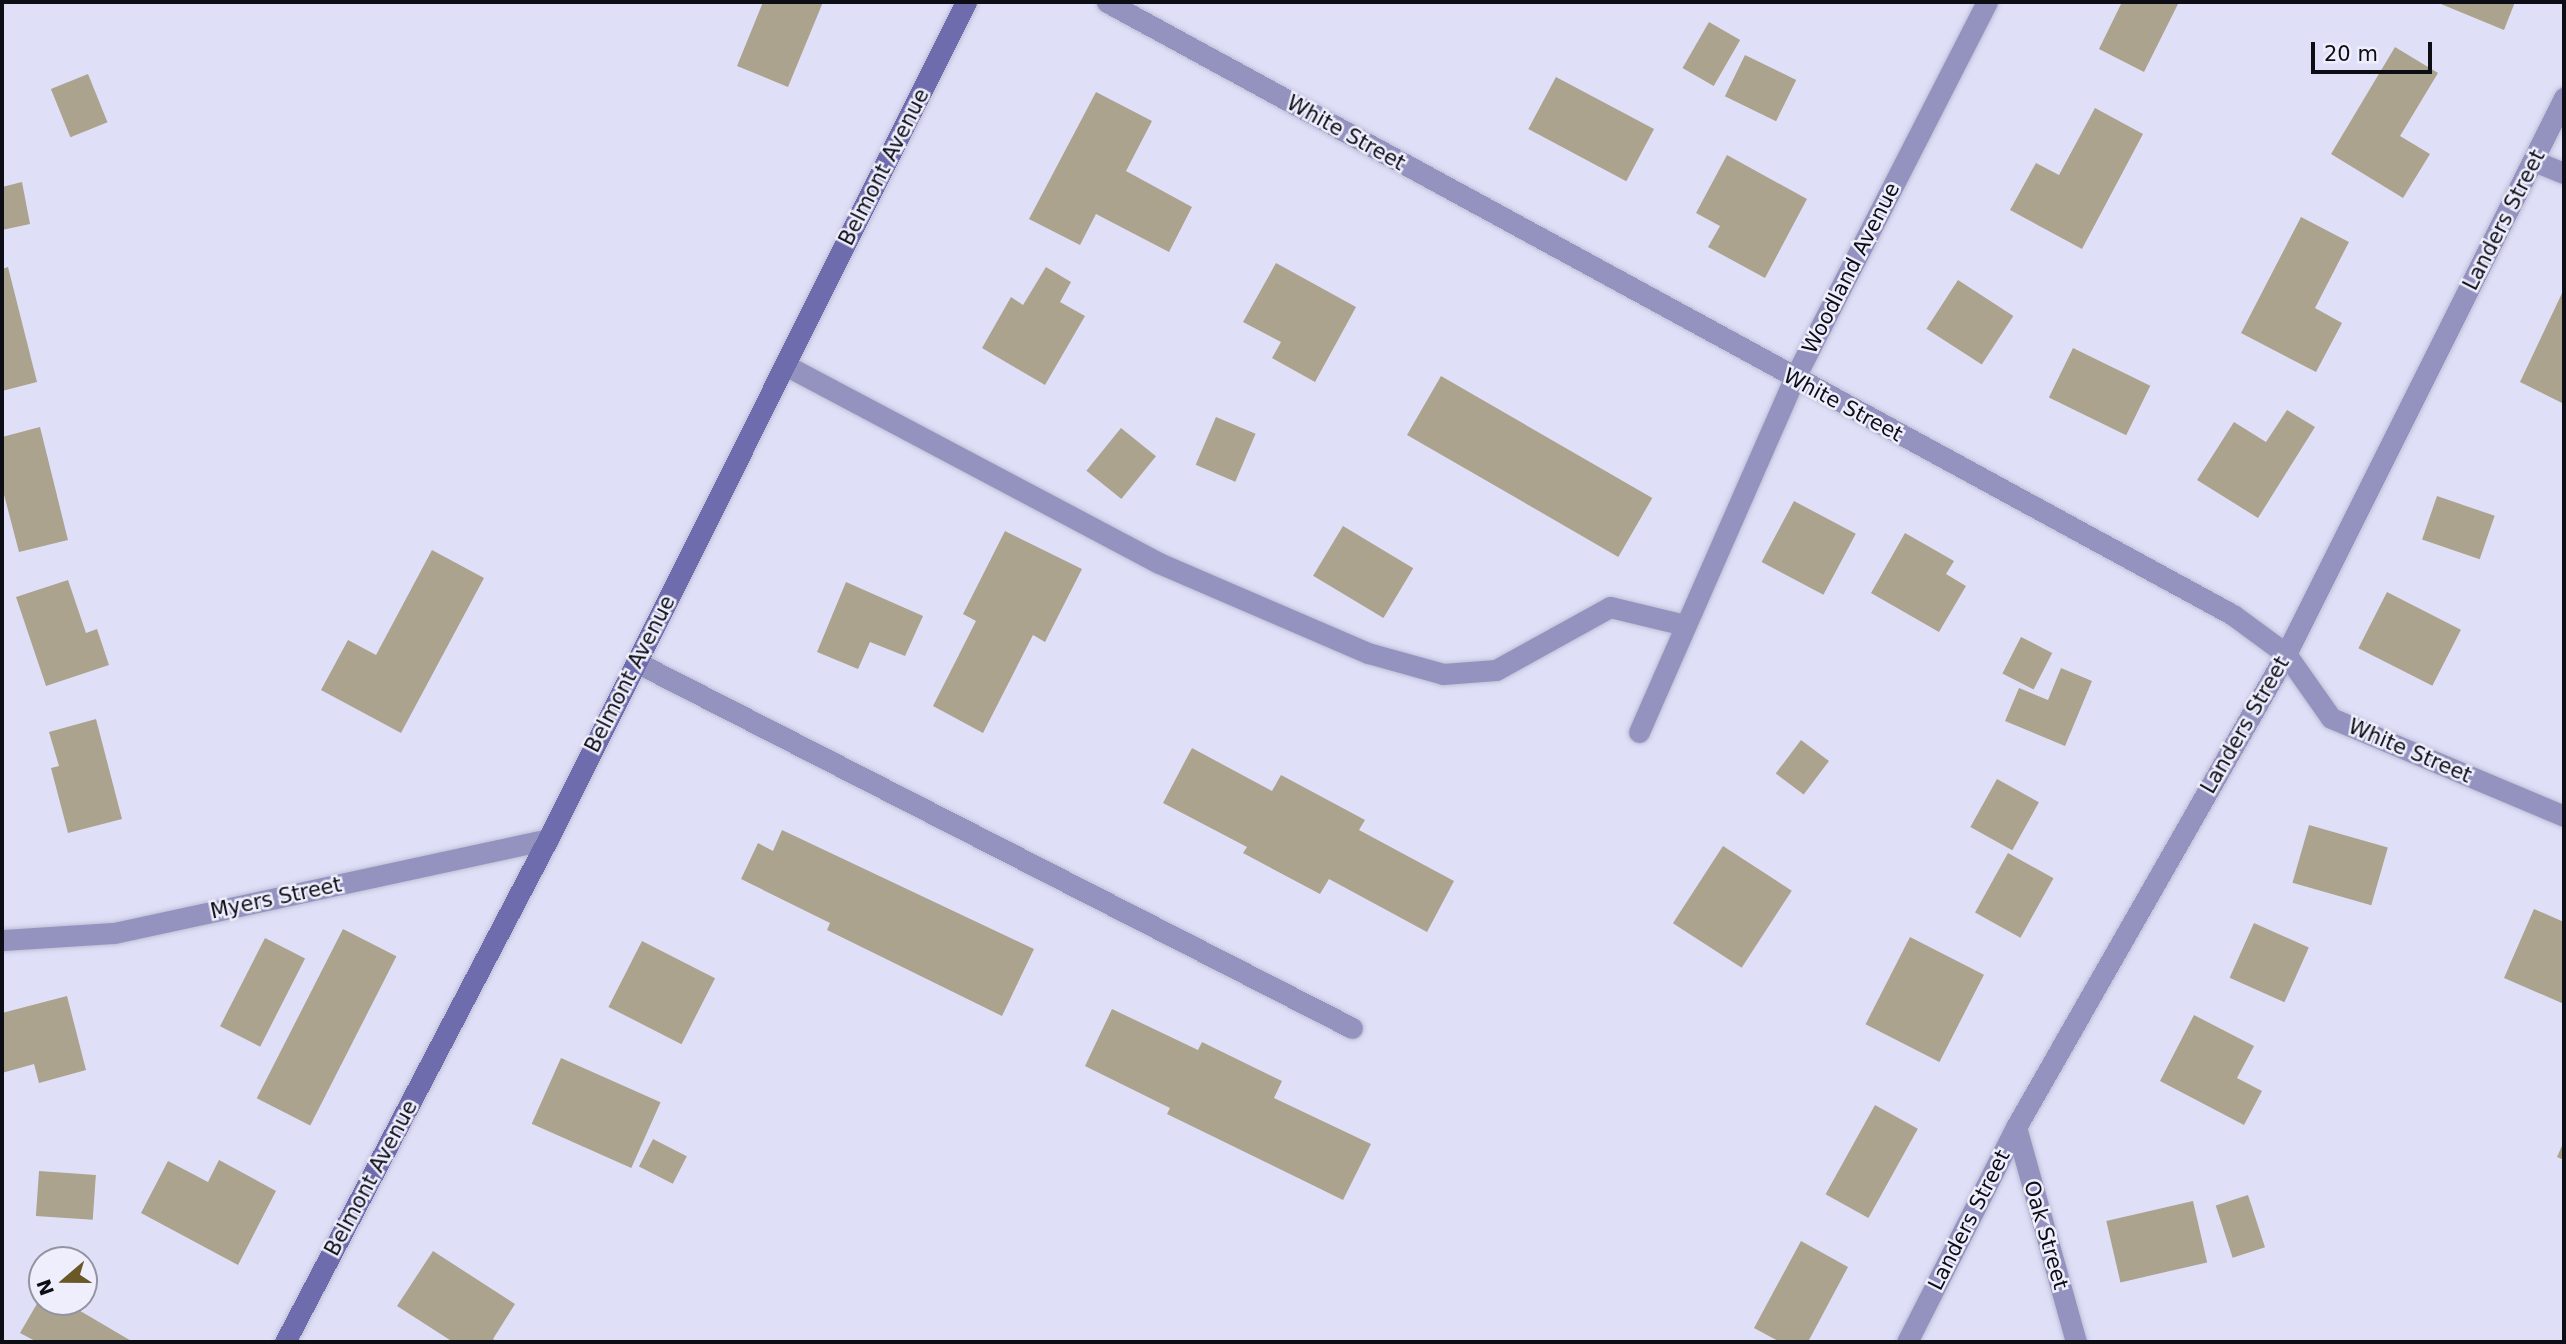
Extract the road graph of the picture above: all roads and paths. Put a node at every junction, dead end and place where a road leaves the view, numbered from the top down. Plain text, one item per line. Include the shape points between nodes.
1 (966, 2) edge
2 (1107, 2) edge
3 (1987, 2) edge
4 (2564, 98) edge
5 (2534, 160) junction
6 (2564, 173) edge
7 (785, 365) junction
8 (1794, 379) junction
9 (1685, 625) junction
10 (2286, 654) junction
11 (636, 662) junction
12 (1639, 732) dead end
13 (2564, 816) edge
14 (548, 839) junction
15 (2, 940) edge
16 (1352, 1028) dead end
17 (2016, 1127) junction
18 (285, 1342) edge
19 (1907, 1342) edge
20 (2076, 1342) edge

1 - 7 main road, Belmont Avenue
2 - 8 street, White Street
3 - 8 street, Woodland Avenue
4 - 5 street, Landers Street
5 - 6 street
5 - 10 street, Landers Street
7 - 9 street via 1159,563 1368,653 1430,671 1496,670 1610,607
7 - 11 main road, Belmont Avenue
8 - 9 street, Woodland Avenue
8 - 10 street, White Street via 2233,615
9 - 12 street, Woodland Avenue
10 - 13 street, White Street via 2331,718
10 - 17 street, Landers Street
11 - 14 main road, Belmont Avenue
11 - 16 street
14 - 15 street, Myers Street via 114,933
14 - 18 main road, Belmont Avenue
17 - 19 street, Landers Street
17 - 20 street, Oak Street

